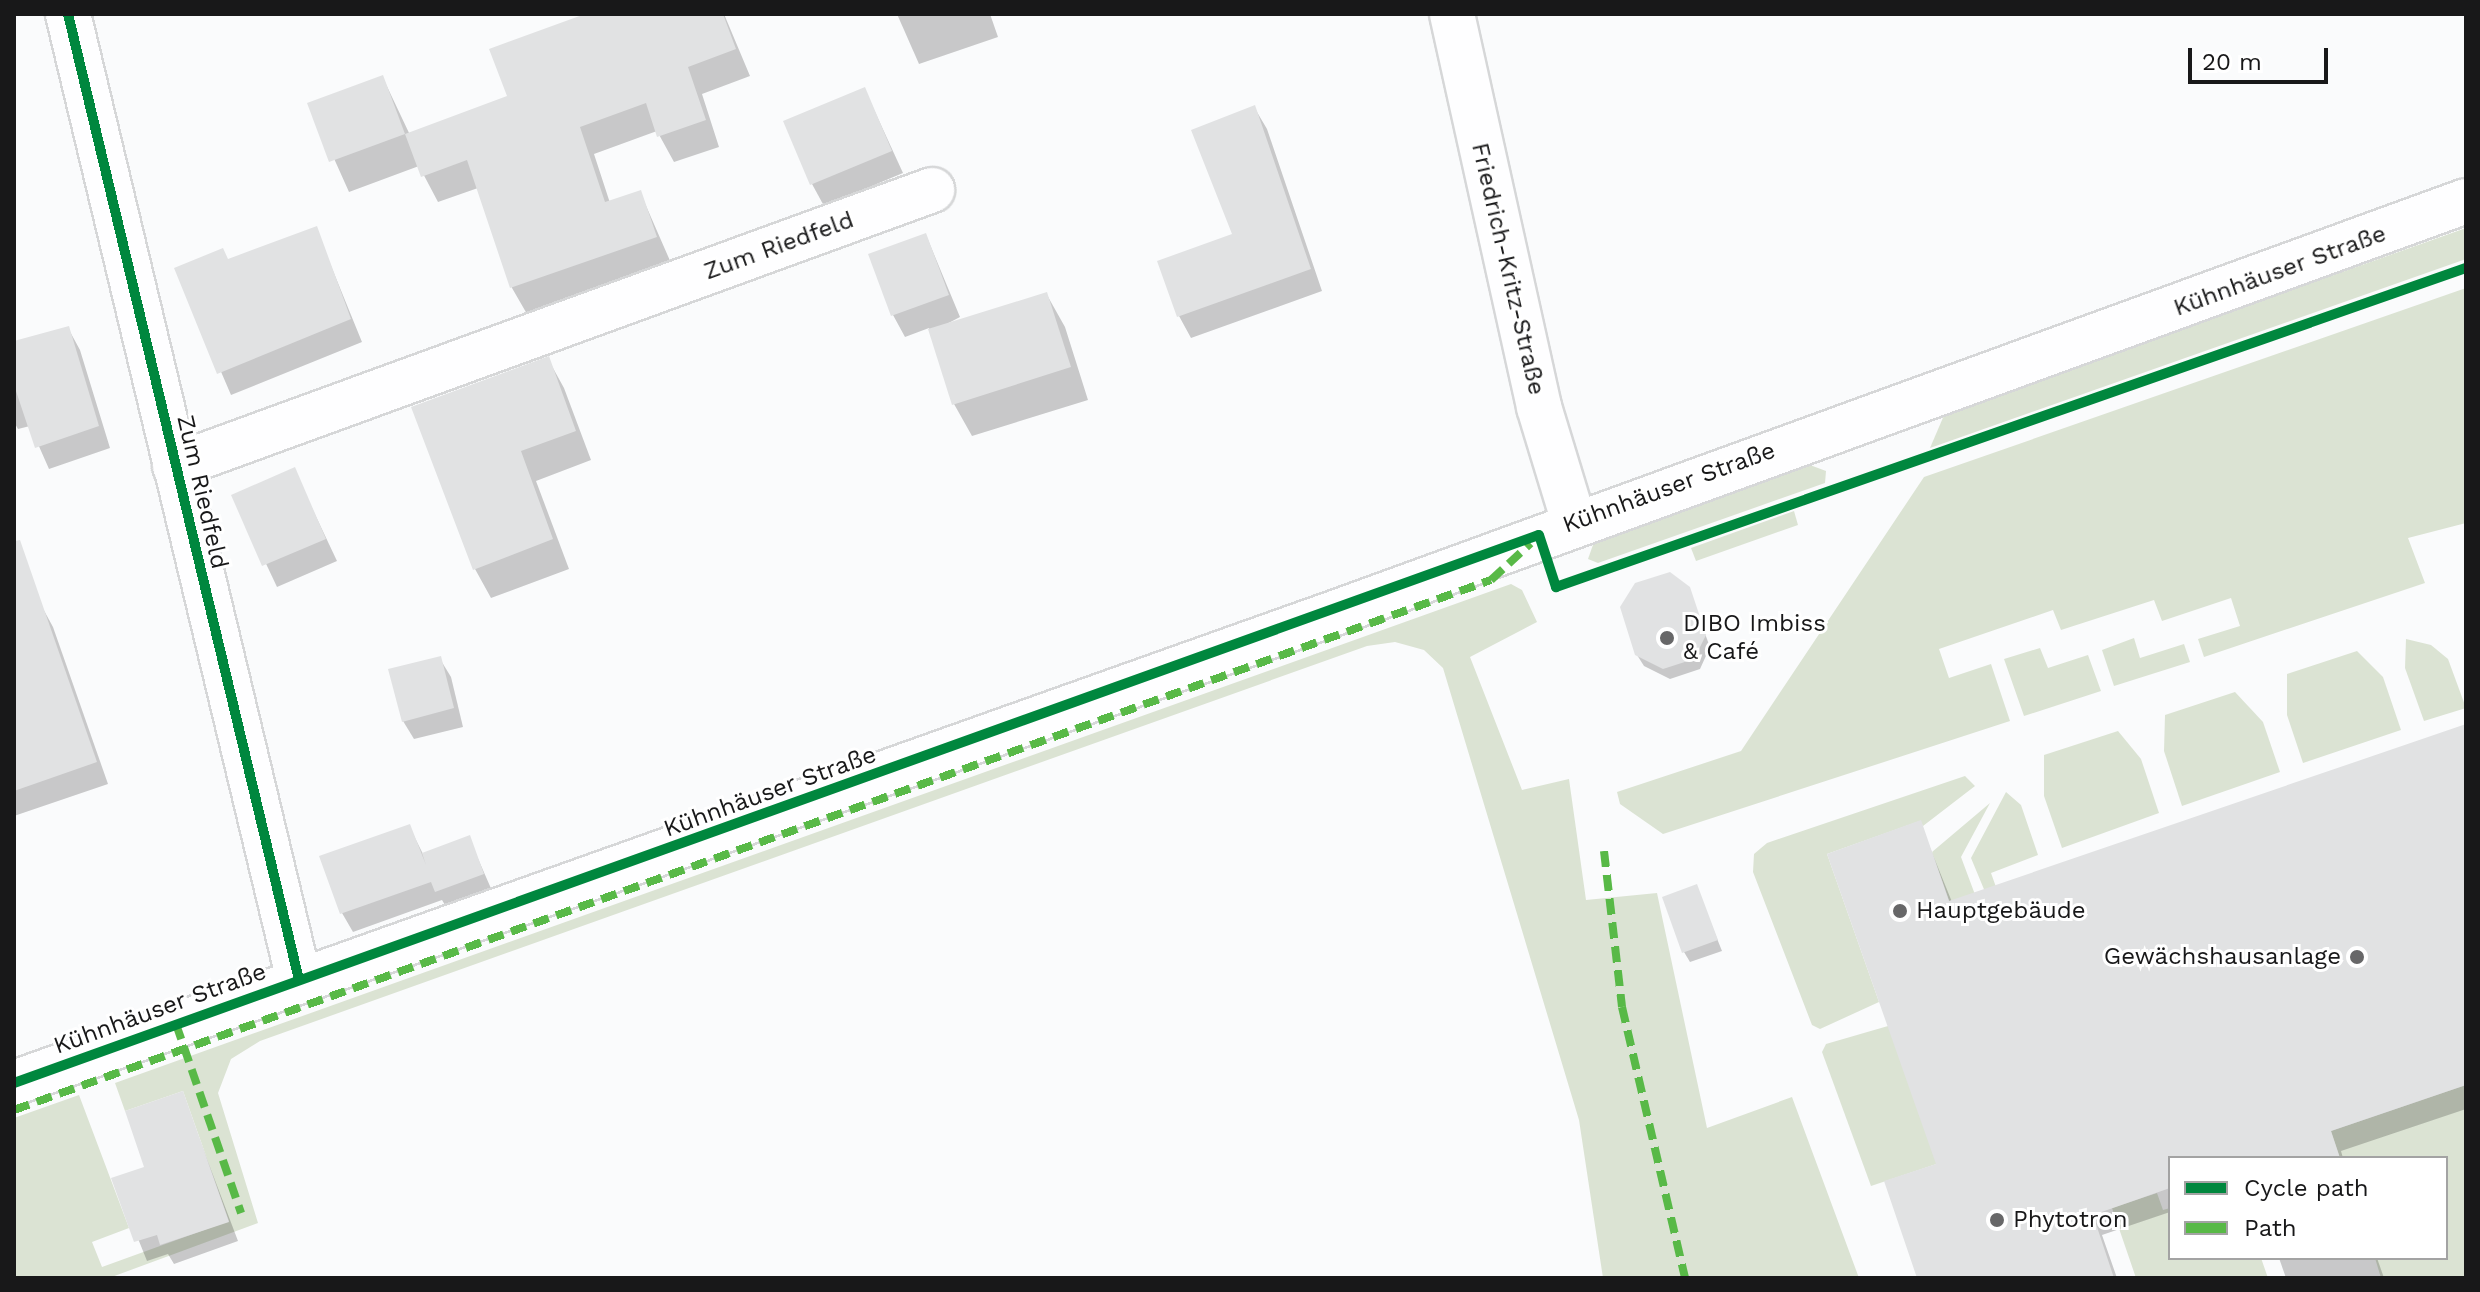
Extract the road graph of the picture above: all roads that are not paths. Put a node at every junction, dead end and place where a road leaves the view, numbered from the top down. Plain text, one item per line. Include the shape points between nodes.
1 (68, 14) edge
2 (1452, 14) edge
3 (932, 190) dead end
4 (2466, 201) edge
5 (175, 466) junction
6 (1574, 522) junction
7 (299, 980) junction
8 (14, 1083) edge

1 - 5 street, Zum Riedfeld
2 - 6 street, Friedrich-Kritz-Straße via 1539,407
3 - 5 street, Zum Riedfeld
4 - 6 street, Kühnhäuser Straße
5 - 7 street, Zum Riedfeld
6 - 7 street, Kühnhäuser Straße via 1343,610
7 - 8 street, Kühnhäuser Straße

